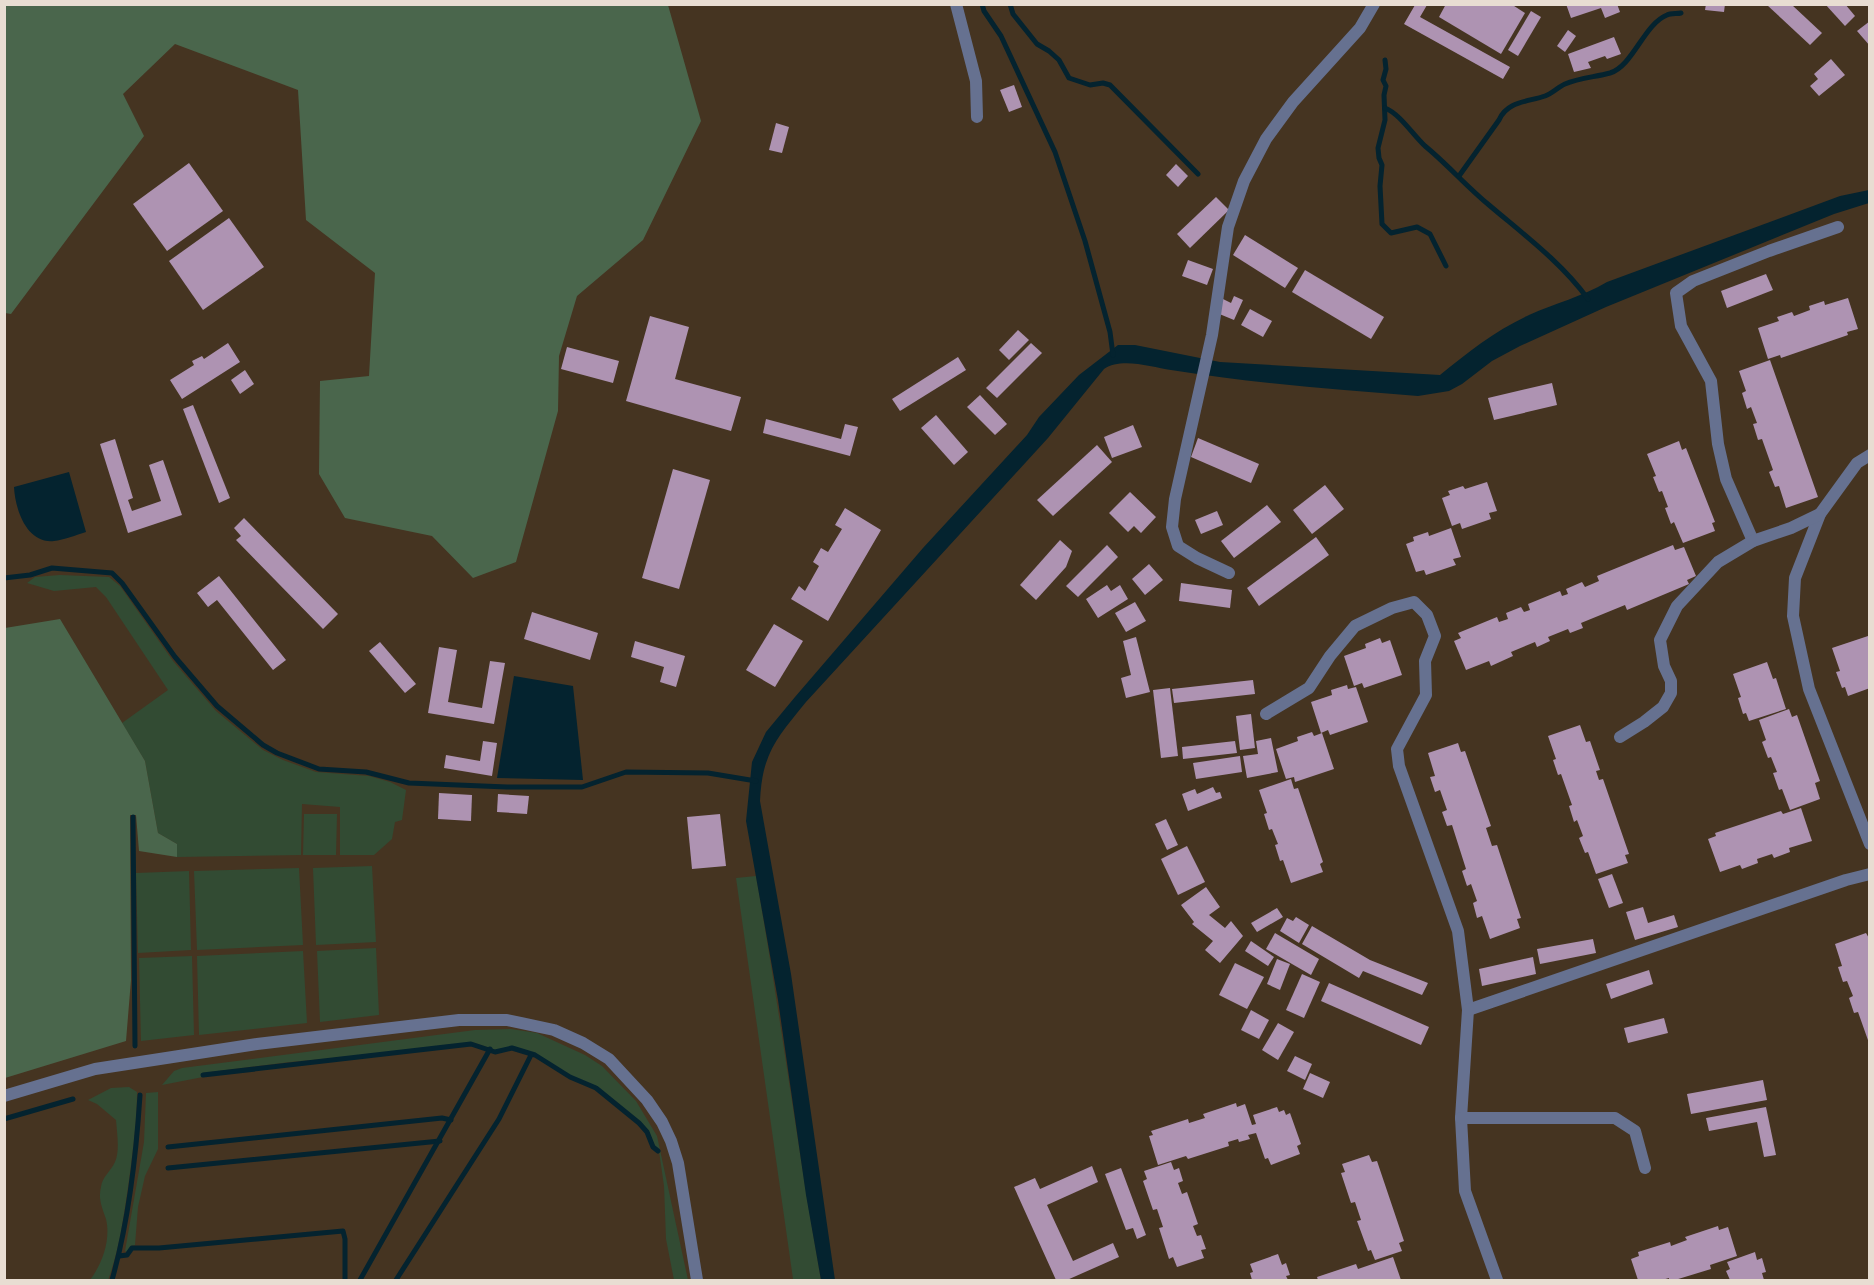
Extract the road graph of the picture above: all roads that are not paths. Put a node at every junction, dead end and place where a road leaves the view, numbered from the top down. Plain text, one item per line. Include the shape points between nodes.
1 (956, 4) edge
2 (1374, 4) edge
3 (977, 117) dead end
4 (1838, 227) dead end
5 (1869, 455) edge
6 (1820, 513) junction
7 (1752, 541) junction
8 (1229, 573) dead end
9 (1266, 714) dead end
10 (1620, 737) dead end
11 (1869, 844) edge
12 (1869, 874) edge
13 (1468, 1010) junction
14 (4, 1096) edge
15 (1461, 1118) junction
16 (1645, 1168) dead end
17 (697, 1281) edge
18 (1497, 1281) edge

1 - 3 street via 976,81
2 - 8 street via 1360,28 1293,102 1266,139 1244,181 1228,227 1212,335 1172,527 1178,546
4 - 7 street via 1693,281 1676,293 1681,326 1711,381 1725,479
5 - 6 street via 1857,463
6 - 7 street
6 - 11 street via 1795,578 1793,616 1809,689
7 - 10 street via 1718,562 1677,606 1660,640 1671,693 1663,707
9 - 13 street via 1309,688 1355,626 1414,602 1427,615 1435,636 1425,661 1426,695 1397,749 1399,766 1458,931
12 - 13 street
13 - 15 street
14 - 17 street via 95,1069 269,1042 459,1020 507,1020 546,1028 609,1059 662,1122 678,1163
15 - 16 street via 1615,1118 1635,1131
15 - 18 street via 1465,1191

